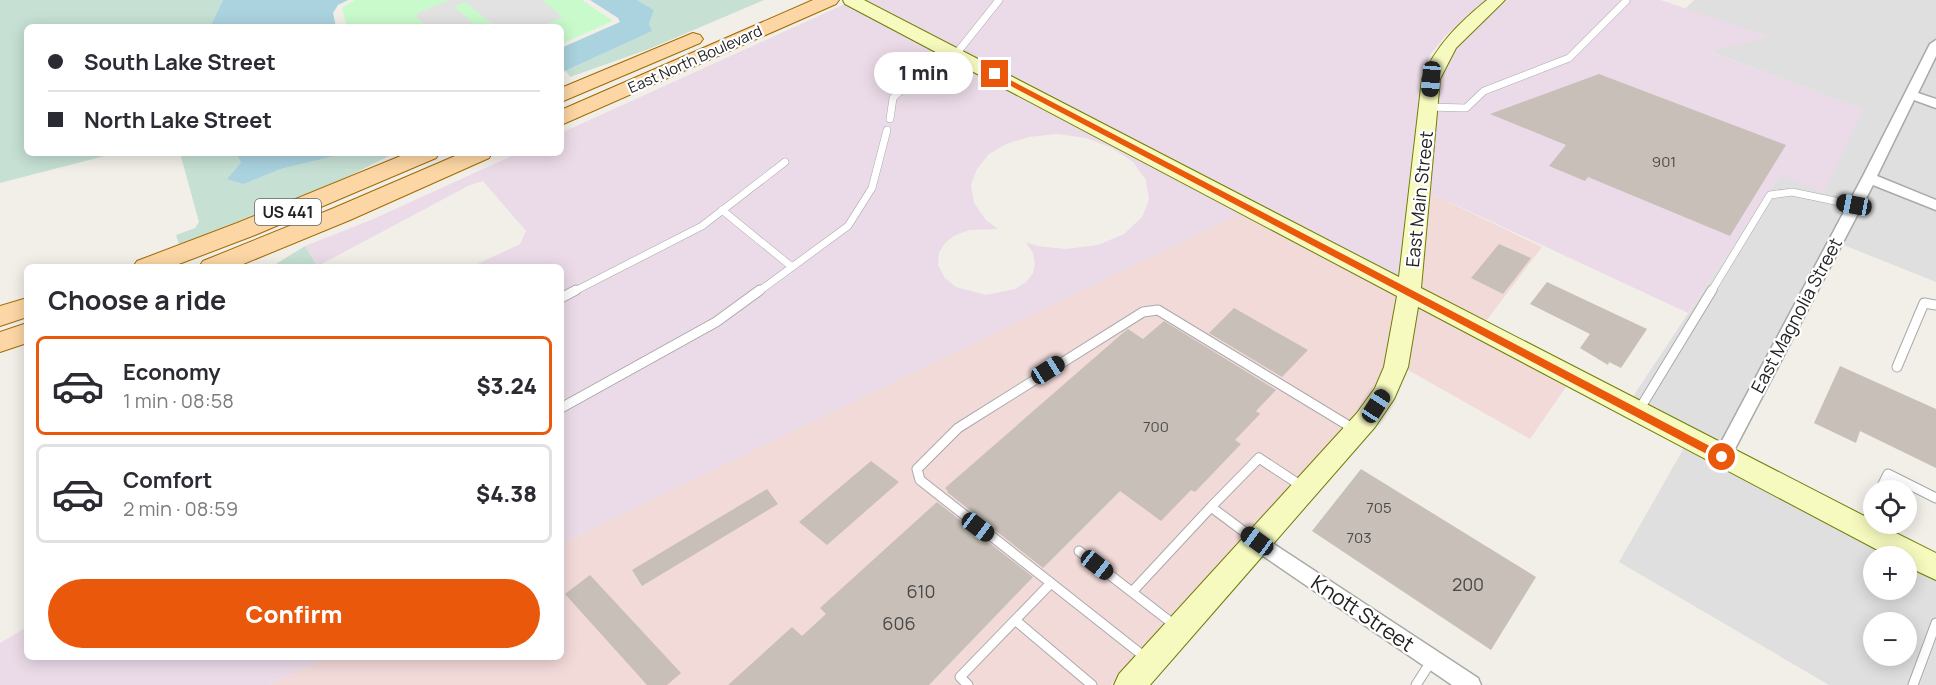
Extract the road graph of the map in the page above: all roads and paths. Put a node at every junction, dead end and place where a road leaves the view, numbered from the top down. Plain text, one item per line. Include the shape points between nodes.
1 (785, 0) edge
2 (829, 0) edge
3 (851, 0) edge
4 (999, 0) edge
5 (1497, 0) edge
6 (1626, 1) edge
7 (1936, 44) edge
8 (950, 51) junction
9 (1910, 94) junction
10 (1936, 104) edge
11 (564, 107) edge
12 (1428, 107) junction
13 (890, 119) dead end
14 (887, 130) dead end
15 (421, 156) edge
16 (474, 156) edge
17 (785, 162) dead end
18 (1869, 178) junction
19 (1854, 205) junction
20 (1936, 205) edge
21 (722, 210) junction
22 (154, 264) edge
23 (219, 264) edge
24 (792, 267) junction
25 (1409, 292) junction
26 (564, 296) edge
27 (1936, 305) edge
28 (24, 308) edge
29 (0, 316) edge
30 (24, 334) edge
31 (0, 342) edge
32 (1897, 367) dead end
33 (564, 406) edge
34 (1637, 413) junction
35 (1357, 431) junction
36 (1722, 457) junction
37 (1885, 480) edge
38 (1900, 480) edge
39 (1305, 488) junction
40 (1917, 488) edge
41 (1936, 498) edge
42 (1210, 507) junction
43 (1863, 529) edge
44 (1873, 534) edge
45 (1257, 541) junction
46 (1079, 551) dead end
47 (1936, 567) edge
48 (1051, 583) junction
49 (1132, 592) junction
50 (1015, 620) junction
51 (1936, 623) edge
52 (1180, 629) junction
53 (1432, 660) junction
54 (1151, 662) junction
55 (968, 685) edge
56 (1092, 685) edge
57 (1130, 685) edge
58 (1416, 685) edge
59 (1470, 685) edge
60 (1913, 685) edge

1 - 11 main road, East North Boulevard
2 - 11 main road, East North Boulevard
3 - 8 street
4 - 8 lane
5 - 12 street, East Main Street via 1452,39 1439,57 1431,79
6 - 12 lane via 1569,58 1484,90 1466,108
7 - 9 street, East Magnolia Street
8 - 13 lane via 893,98
8 - 25 street
9 - 10 street
9 - 18 street, East Magnolia Street
12 - 25 street, East Main Street
14 - 24 lane via 872,188 848,226
15 - 22 main road, US 441
16 - 23 main road, US 441
17 - 21 lane
18 - 19 street, East Magnolia Street
18 - 20 street
19 - 34 lane via 1792,192 1770,195
19 - 36 street, East Magnolia Street
21 - 24 lane
21 - 26 lane via 702,226
24 - 33 lane via 716,322
25 - 34 street
25 - 35 street, East Main Street via 1396,367 1385,392
27 - 32 lane via 1924,303
28 - 29 main road
30 - 31 main road
34 - 36 street
35 - 39 street, East Main Street
35 - 48 lane via 1158,310 1143,312 958,428 917,469 920,480
36 - 43 street
37 - 38 lane via 1888,474
39 - 42 lane via 1259,458
39 - 45 street, East Main Street
40 - 41 lane
42 - 45 lane
42 - 49 lane
44 - 47 street
45 - 52 street, East Main Street
45 - 53 street, Knott Street
46 - 49 lane
48 - 50 lane
48 - 54 lane
49 - 52 lane
50 - 55 lane via 960,677
50 - 56 lane
51 - 60 lane
52 - 54 street, East Main Street
53 - 58 lane
53 - 59 street, Knott Street
54 - 57 street, East Main Street

